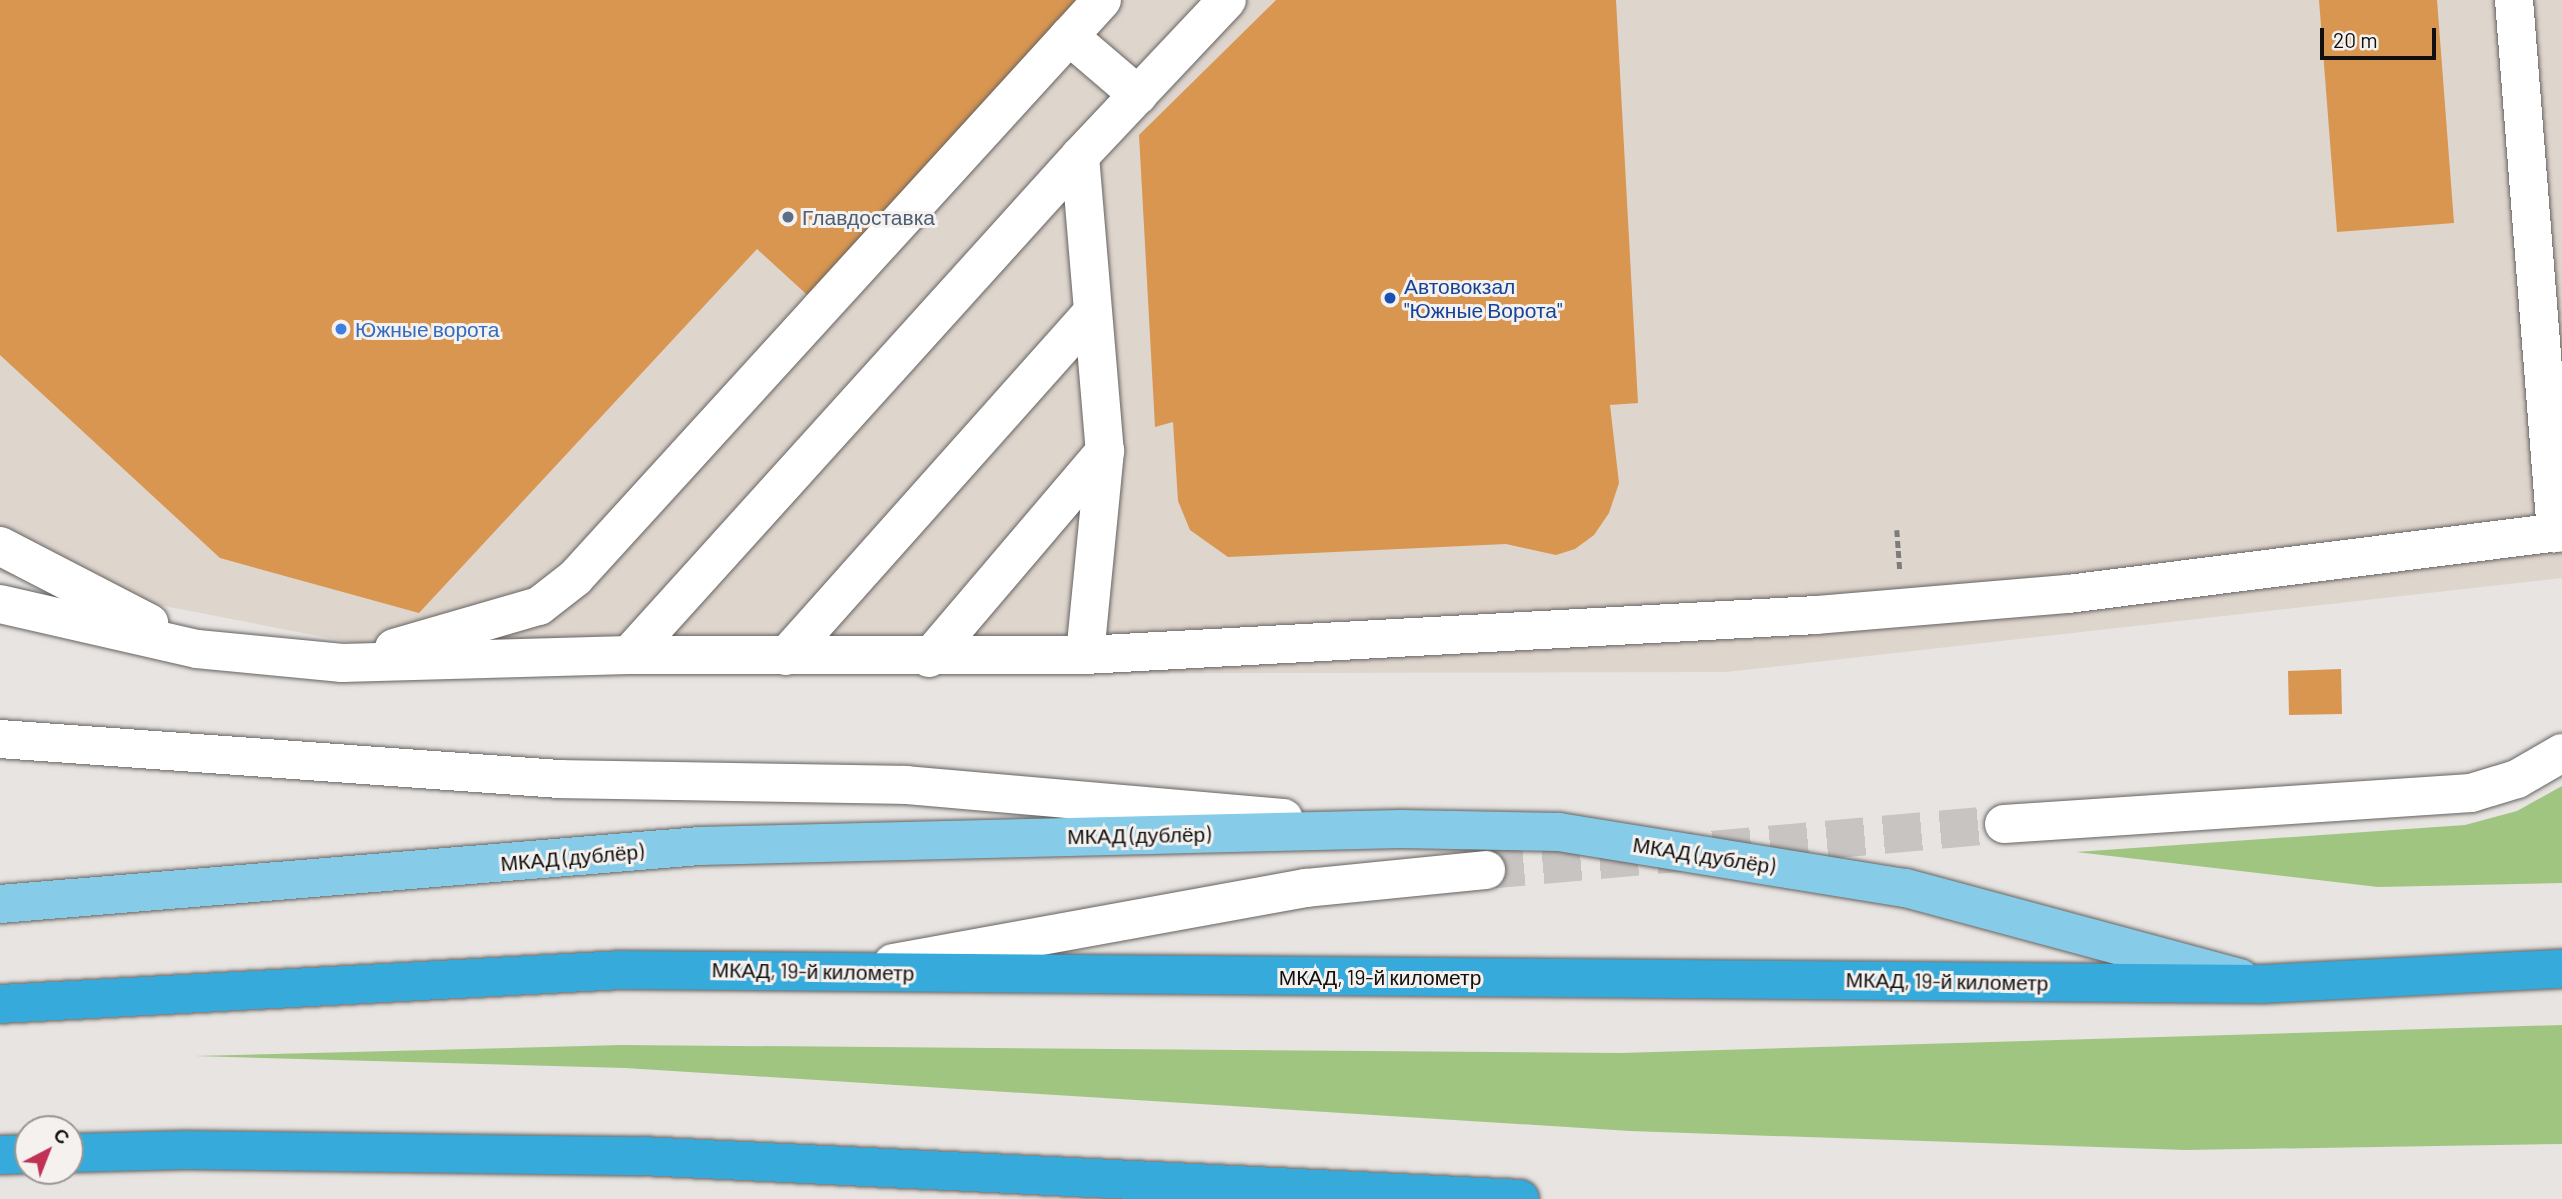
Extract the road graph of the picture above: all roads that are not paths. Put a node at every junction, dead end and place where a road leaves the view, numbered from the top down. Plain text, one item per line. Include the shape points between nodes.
1 (1102, 0) edge
2 (1227, 0) edge
3 (2514, 0) edge
4 (1069, 36) junction
5 (1138, 95) junction
6 (1080, 156) junction
7 (1092, 312) junction
8 (1105, 451) junction
9 (2559, 533) edge
10 (0, 546) edge
11 (0, 604) edge
12 (197, 649) junction
13 (629, 655) junction
14 (1085, 655) junction
15 (786, 656) junction
16 (929, 658) junction
17 (342, 663) junction
18 (0, 739) edge
19 (2562, 753) edge
20 (2004, 824) tunnel mouth
21 (1401, 829) junction
22 (1486, 870) tunnel mouth
23 (0, 904) edge
24 (2562, 969) edge
25 (844, 972) junction
26 (2262, 984) junction
27 (0, 1004) edge
28 (84, 1153) edge
29 (1336, 1188) junction
30 (1200, 1199) edge
31 (1520, 1199) edge

1 - 4 street
2 - 5 street
3 - 9 street
4 - 5 street
4 - 17 street via 575,578 539,606
5 - 6 street
6 - 7 street
6 - 13 street
7 - 8 street
7 - 15 street
8 - 14 street
8 - 16 street
9 - 14 street via 2006,599 1816,615
10 - 12 street
11 - 12 street
12 - 17 street
13 - 15 street
13 - 17 street
14 - 16 street
15 - 16 street
18 - 21 street via 559,779 906,785
19 - 20 street via 2517,779 2471,793
21 - 23 main road, МКАД (дублёр) via 700,846
21 - 26 main road, МКАД (дублёр) via 1559,832 1906,888
22 - 25 street via 1306,888
24 - 26 highway, МКАД, 19-й километр
25 - 26 highway, МКАД, 19-й километр
25 - 27 highway, МКАД, 19-й километр via 622,970
28 - 29 highway via 642,1156
29 - 30 main road
29 - 31 highway

